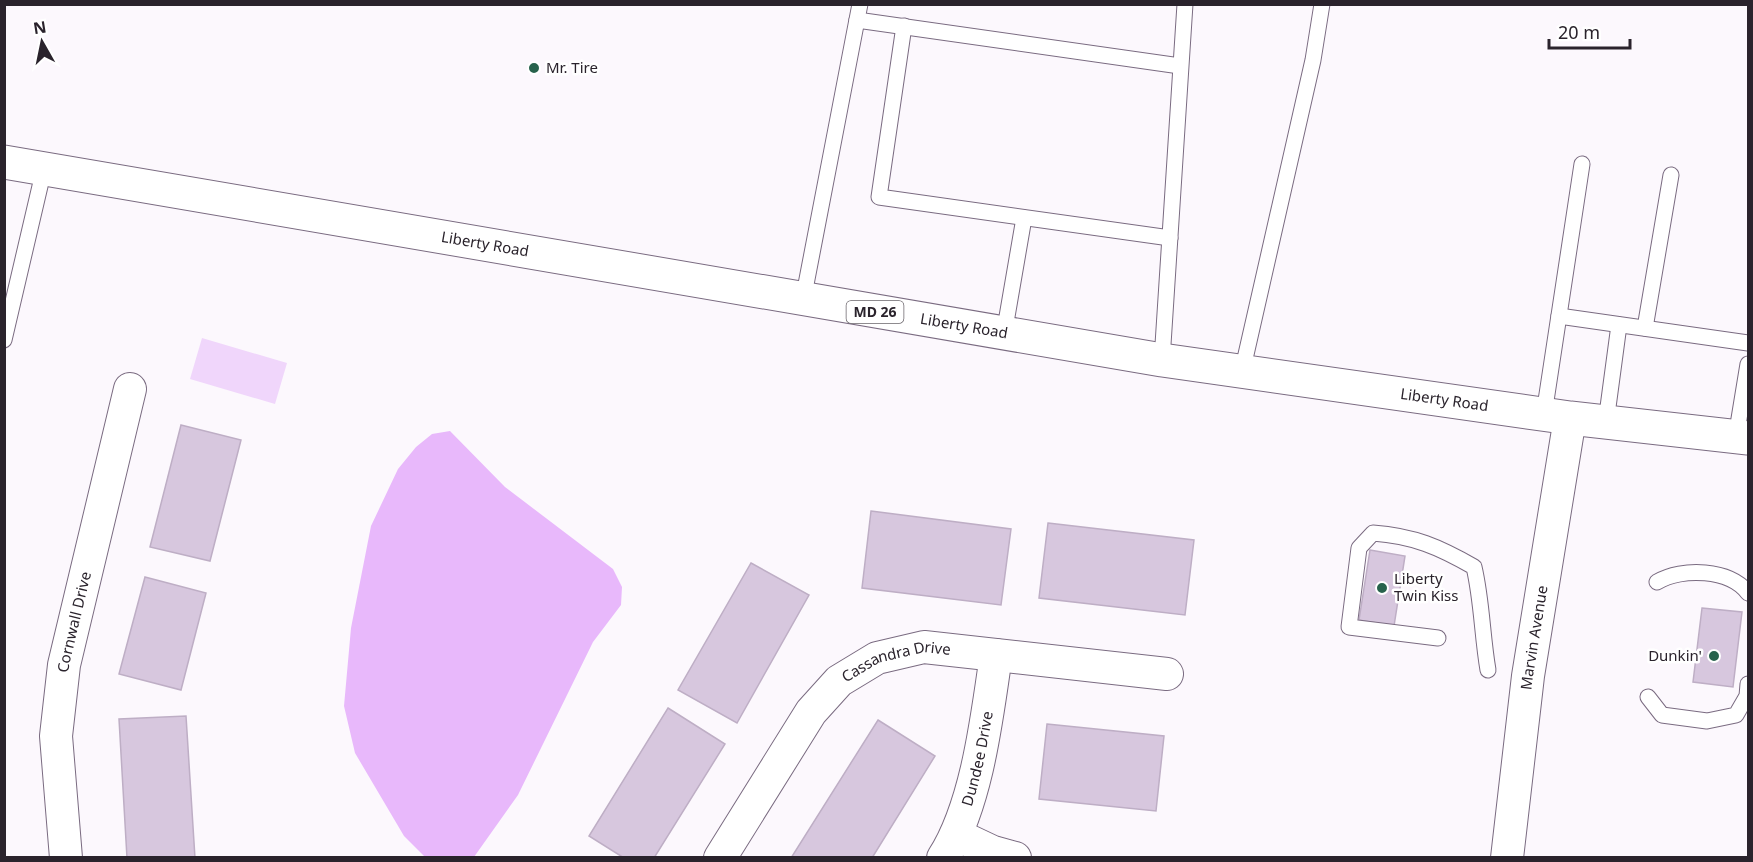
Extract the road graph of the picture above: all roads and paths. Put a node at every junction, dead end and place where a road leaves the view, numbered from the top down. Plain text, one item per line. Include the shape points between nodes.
1 (1185, 4) edge
2 (1322, 4) edge
3 (859, 12) edge
4 (904, 26) junction
5 (1180, 66) junction
6 (4, 162) edge
7 (1582, 164) dead end
8 (44, 169) junction
9 (1671, 175) dead end
10 (1024, 218) junction
11 (1170, 238) junction
12 (803, 300) junction
13 (1559, 316) junction
14 (1619, 325) junction
15 (1645, 328) junction
16 (1004, 334) junction
17 (4, 340) edge
18 (1749, 343) edge
19 (1162, 360) junction
20 (1749, 364) edge
21 (1242, 372) junction
22 (130, 389) dead end
23 (1557, 416) junction
24 (1606, 422) junction
25 (1742, 438) edge
26 (1657, 582) dead end
27 (1749, 593) edge
28 (1438, 638) dead end
29 (996, 655) junction
30 (1488, 670) dead end
31 (1167, 674) dead end
32 (1749, 684) edge
33 (1648, 697) dead end
34 (950, 846) edge
35 (66, 858) edge
36 (720, 858) edge
37 (1015, 858) edge
38 (1507, 858) edge

1 - 5 lane
2 - 21 lane via 1313,60
3 - 4 lane
3 - 12 lane
4 - 5 lane
4 - 10 lane via 879,197
5 - 11 lane
6 - 8 main road, Liberty Road / MD 26
7 - 13 lane
8 - 12 main road, Liberty Road / MD 26
8 - 17 lane
9 - 15 lane
10 - 11 lane
10 - 16 lane
11 - 19 lane
12 - 16 main road, Liberty Road / MD 26
13 - 14 lane
13 - 23 lane
14 - 15 lane
14 - 24 lane
15 - 18 lane
16 - 19 main road, Liberty Road / MD 26
19 - 21 main road, Liberty Road / MD 26
20 - 25 lane
21 - 23 main road, Liberty Road / MD 26
22 - 35 street, Cornwall Drive via 64,665 56,736
23 - 24 main road, Liberty Road / MD 26
23 - 38 street, Marvin Avenue
24 - 25 main road, Liberty Road / MD 26
26 - 27 lane via 1671,573 1692,572 1721,576 1742,584
28 - 30 lane via 1349,627 1359,548 1373,533 1415,538 1474,567 1482,600 1482,639
29 - 31 street, Cassandra Drive
29 - 34 street, Dundee Drive via 981,745
29 - 36 street, Cassandra Drive via 924,647 877,658 839,681 811,712
32 - 33 lane via 1736,715 1707,721 1662,715
34 - 37 street

